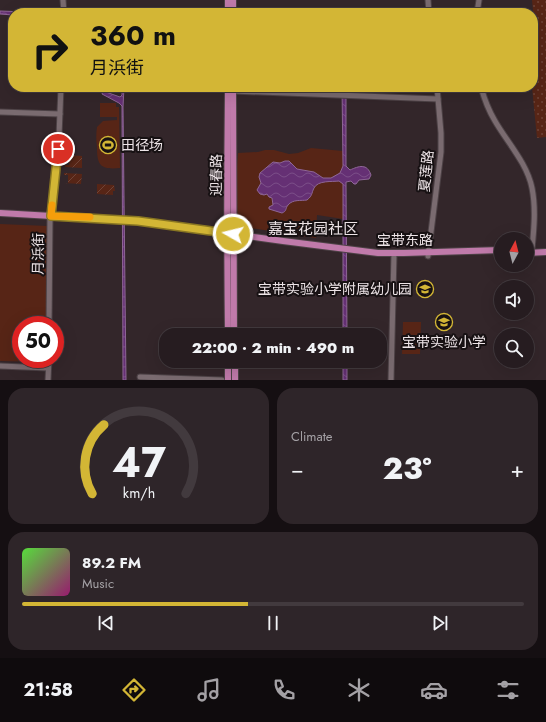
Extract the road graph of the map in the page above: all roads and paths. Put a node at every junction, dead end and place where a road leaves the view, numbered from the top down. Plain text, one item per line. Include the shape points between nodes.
1 (61, 92) edge
2 (231, 92) edge
3 (299, 92) edge
4 (437, 92) edge
5 (483, 92) edge
6 (438, 98) junction
7 (0, 112) edge
8 (60, 114) junction
9 (0, 213) edge
10 (0, 217) edge
11 (50, 217) junction
12 (531, 232) edge
13 (230, 235) junction
14 (546, 248) edge
15 (534, 249) edge
16 (494, 250) edge
17 (534, 251) edge
18 (546, 252) edge
19 (494, 254) edge
20 (428, 255) junction
21 (394, 256) junction
22 (49, 316) edge
23 (228, 328) edge
24 (234, 328) edge
25 (0, 366) edge
26 (12, 366) edge
27 (48, 368) edge
28 (228, 368) edge
29 (235, 368) edge
30 (140, 377) dead end
31 (48, 380) edge
32 (222, 380) edge
33 (228, 380) edge
34 (235, 380) edge
35 (391, 380) edge

1 - 8 street, 月浜街
2 - 13 main road, 迎春路
3 - 6 street
4 - 6 street, 夏莲路
5 - 12 street via 493,119 523,166 532,187 534,205
6 - 20 street, 夏莲路 via 441,152
7 - 8 street
8 - 11 street, 月浜街
9 - 11 main road, 宝带东路
10 - 11 main road, 宝带东路
11 - 13 main road, 宝带东路 via 123,221
11 - 22 street, 月浜街
13 - 21 main road, 宝带东路
13 - 23 main road, 迎春路
13 - 24 main road, 迎春路
14 - 15 main road
16 - 20 main road, 宝带东路
17 - 18 main road
19 - 20 main road, 宝带东路
20 - 21 main road, 宝带东路
21 - 35 street
25 - 26 street
27 - 31 street
28 - 33 main road
29 - 34 main road
30 - 32 street

